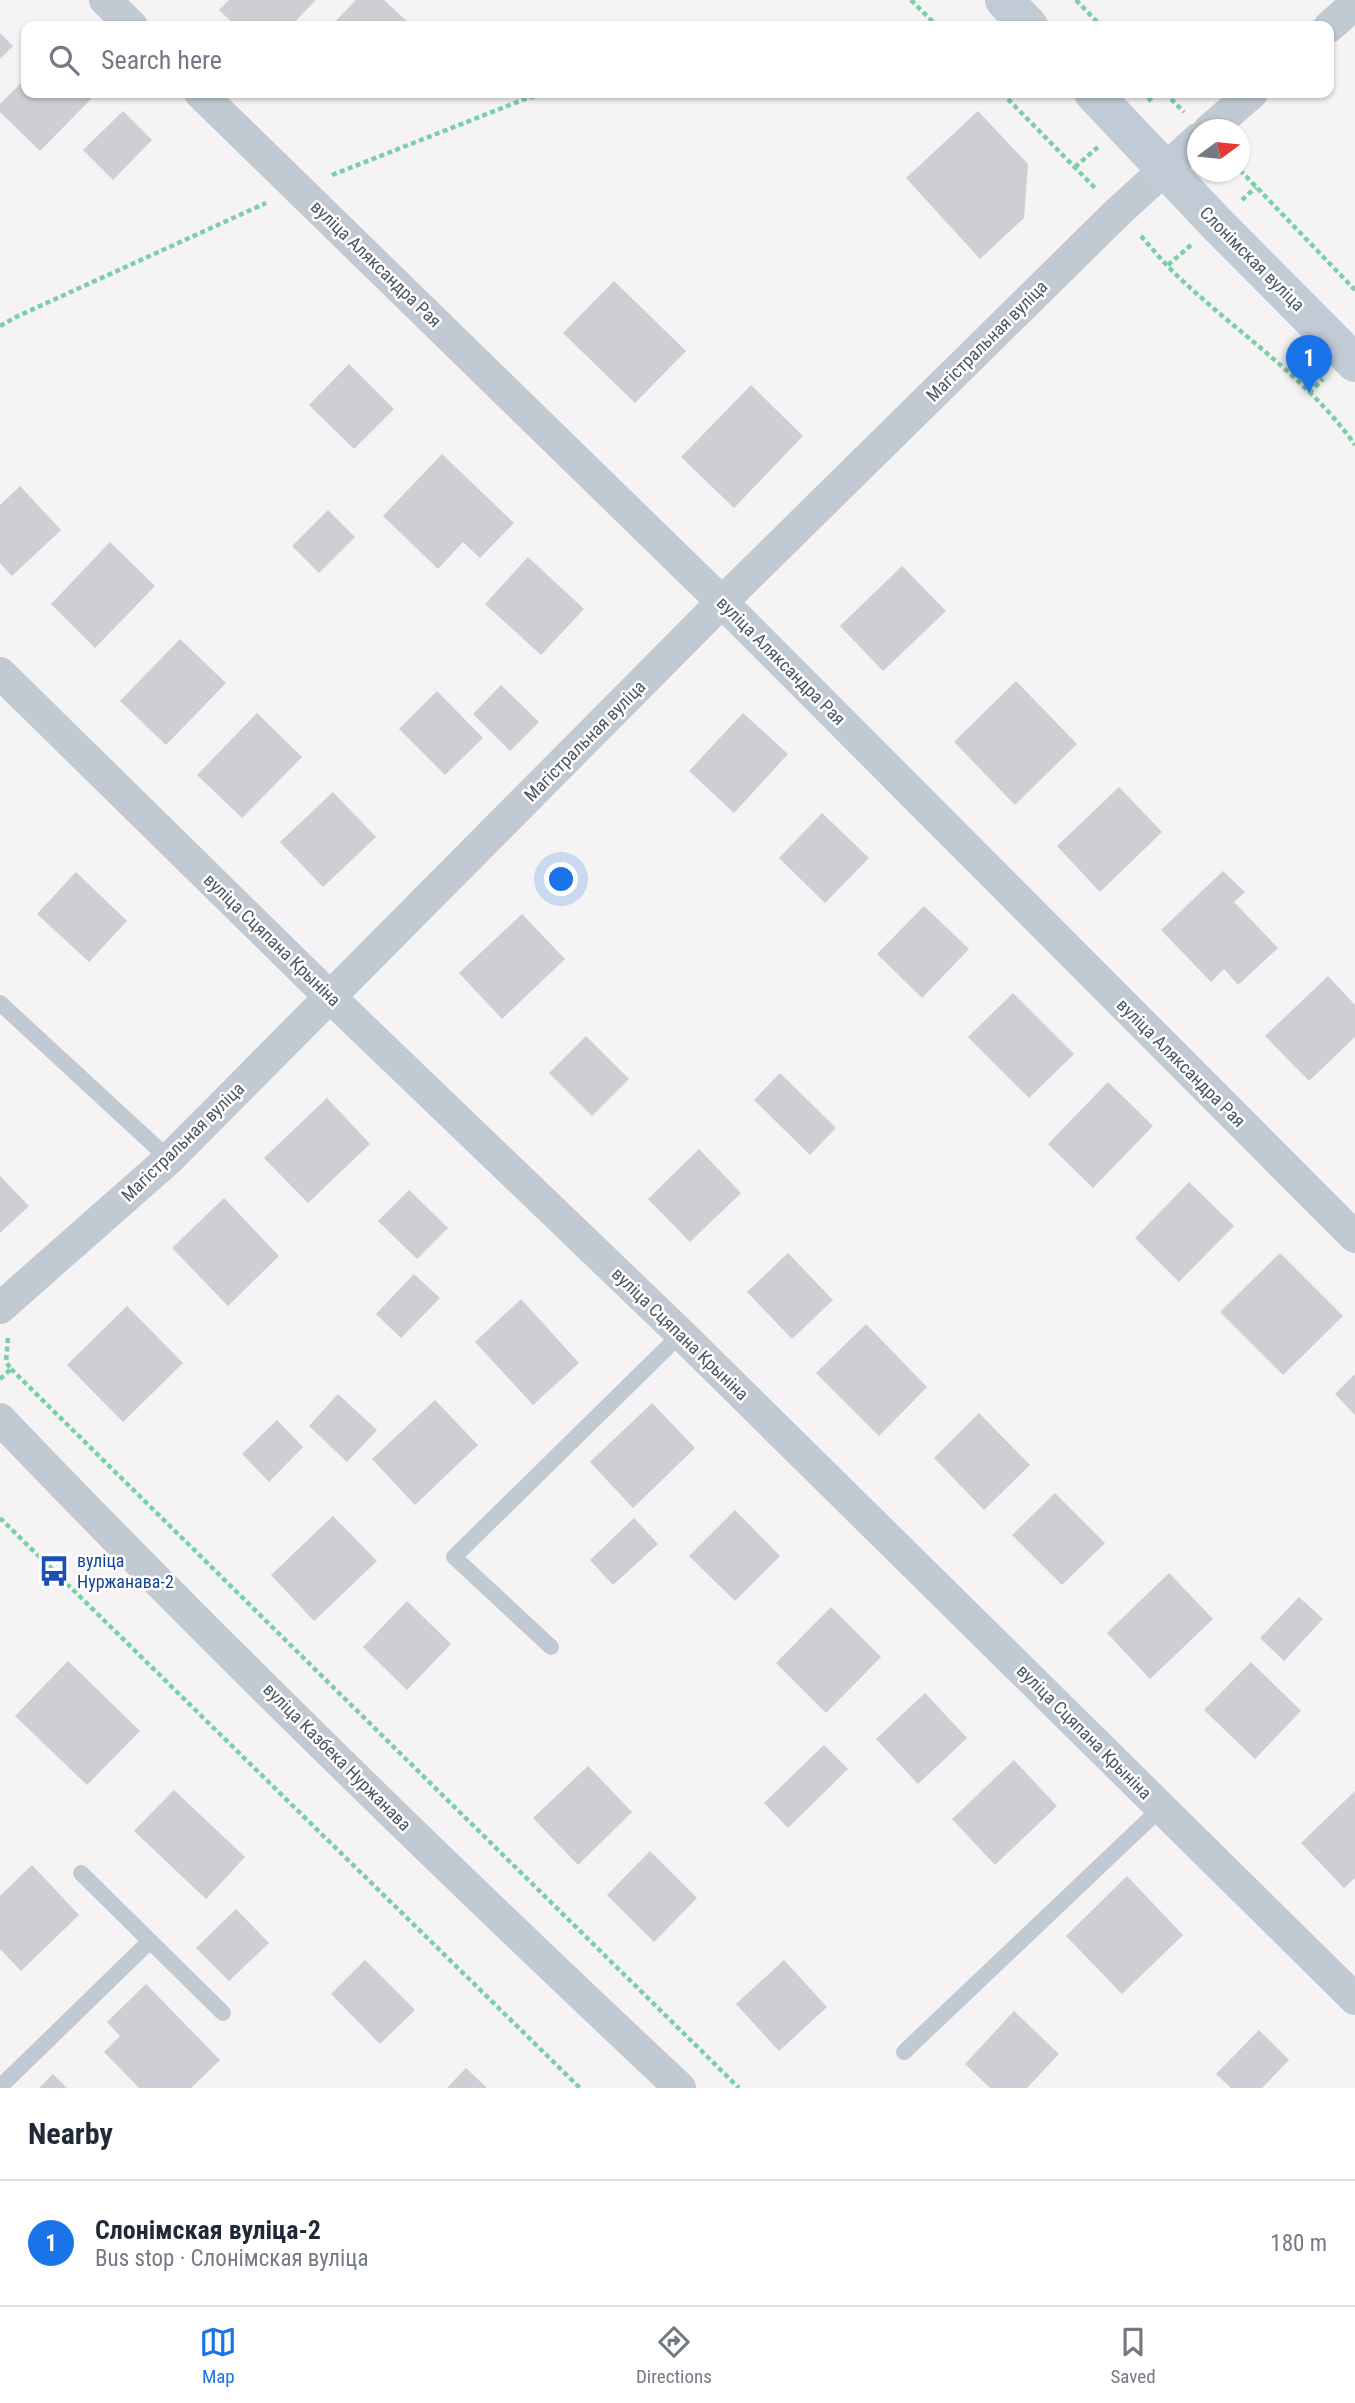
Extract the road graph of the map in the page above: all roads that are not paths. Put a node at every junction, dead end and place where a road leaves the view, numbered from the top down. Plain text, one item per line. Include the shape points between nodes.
1 (105, 0) edge
2 (1004, 0) edge
3 (1355, 4) edge
4 (127, 21) edge
5 (1024, 21) edge
6 (1334, 23) edge
7 (205, 98) edge
8 (1098, 98) edge
9 (1246, 98) edge
10 (1222, 119) edge
11 (1187, 149) edge
12 (1164, 169) junction
13 (1355, 363) edge
14 (722, 602) junction
15 (0, 673) edge
16 (331, 998) junction
17 (0, 1003) edge
18 (169, 1159) junction
19 (1355, 1237) edge
20 (0, 1308) edge
21 (681, 1334) junction
22 (0, 1419) edge
23 (551, 1647) dead end
24 (1161, 1808) junction
25 (82, 1873) dead end
26 (150, 1941) junction
27 (1355, 1999) edge
28 (223, 2013) dead end
29 (904, 2052) dead end
30 (0, 2087) edge
31 (680, 2088) edge

1 - 4 street
2 - 5 street
3 - 6 street
7 - 14 street, вуліца Аляксандра Рая
8 - 12 street, Слонімская вуліца
9 - 10 street
11 - 12 street, Магістральная вуліца
12 - 13 street, Слонімская вуліца
12 - 14 street, Магістральная вуліца
14 - 16 street, Магістральная вуліца
14 - 19 street, вуліца Аляксандра Рая
15 - 16 street, вуліца Сцяпана Крыніна
16 - 18 street, Магістральная вуліца
16 - 21 street, вуліца Сцяпана Крыніна
17 - 18 lane
18 - 20 street, Магістральная вуліца
21 - 23 lane via 454,1558
21 - 24 street, вуліца Сцяпана Крыніна
22 - 31 street, вуліца Казбека Нуржанава via 494,1912
24 - 27 street, вуліца Сцяпана Крыніна
24 - 29 lane
25 - 26 lane
26 - 28 lane
26 - 30 lane

